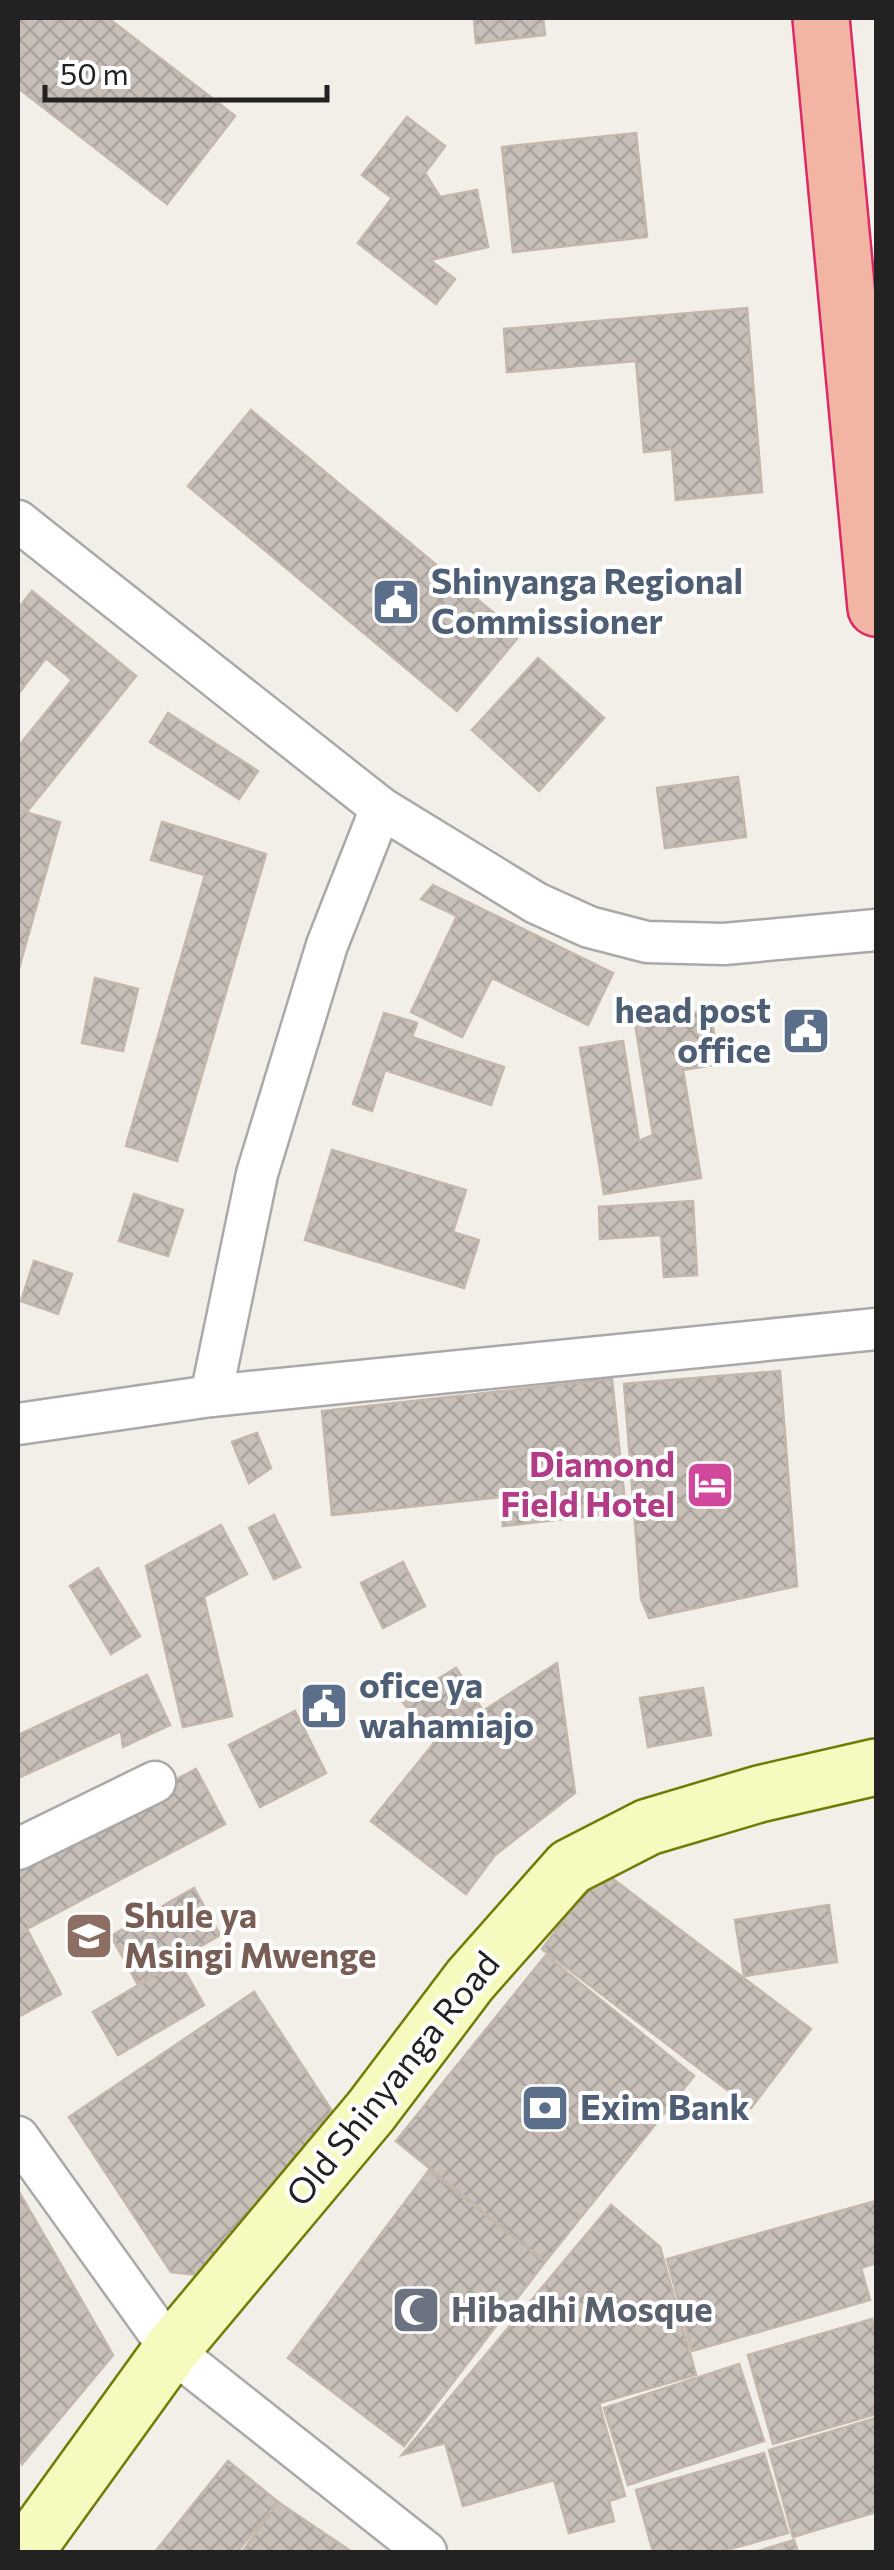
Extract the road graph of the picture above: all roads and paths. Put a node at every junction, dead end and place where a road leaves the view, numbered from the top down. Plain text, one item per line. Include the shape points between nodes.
1 (821, 18) edge
2 (18, 521) edge
3 (876, 608) edge
4 (381, 808) junction
5 (876, 930) edge
6 (876, 1329) edge
7 (211, 1396) junction
8 (18, 1424) edge
9 (876, 1767) edge
10 (155, 1782) dead end
11 (18, 1848) edge
12 (18, 2137) edge
13 (171, 2350) junction
14 (25, 2552) edge
15 (426, 2552) edge

1 - 3 highway
2 - 4 street
4 - 5 street via 536,903 589,927 647,942 724,944
4 - 7 street via 327,945 258,1174
6 - 7 street
7 - 8 street
9 - 13 main road, Old Shinyanga Road via 648,1827 570,1866
10 - 11 street
12 - 13 street
13 - 14 main road, Old Shinyanga Road
13 - 15 street

